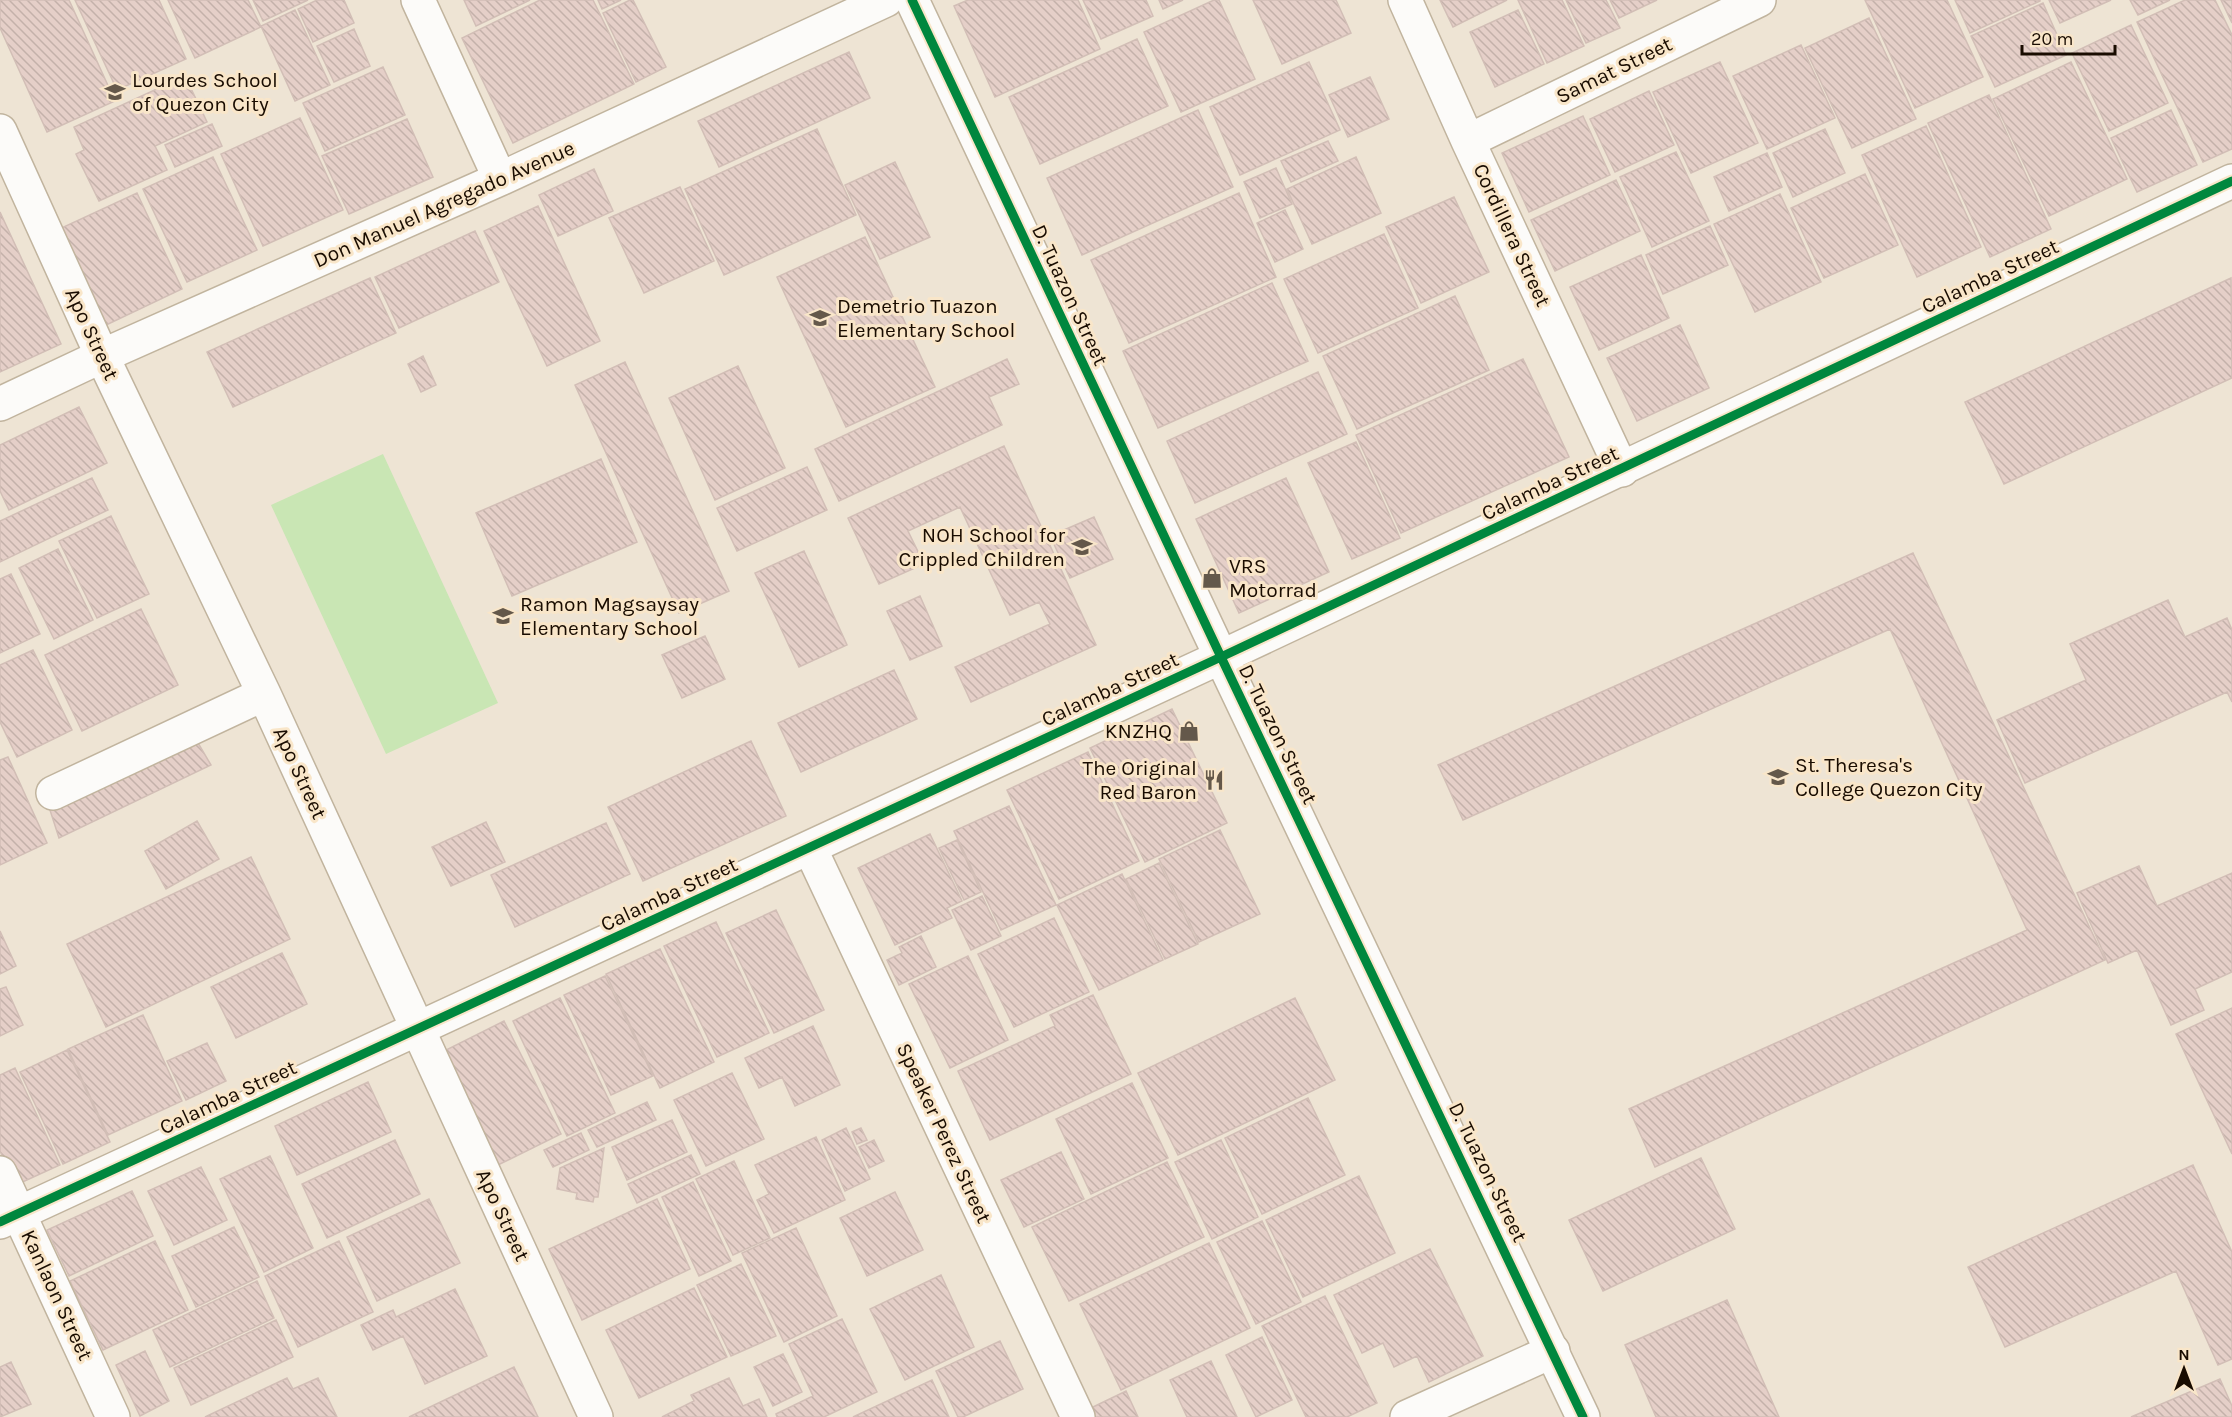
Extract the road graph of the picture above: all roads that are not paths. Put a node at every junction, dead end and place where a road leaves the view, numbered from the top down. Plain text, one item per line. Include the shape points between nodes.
1 (418, 0) edge
2 (886, 0) edge
3 (912, 0) edge
4 (1405, 0) edge
5 (1759, 0) edge
6 (0, 131) edge
7 (1468, 141) junction
8 (500, 179) junction
9 (2232, 181) edge
10 (102, 356) junction
11 (0, 404) edge
12 (1622, 470) junction
13 (1221, 657) junction
14 (264, 694) junction
15 (53, 793) dead end
16 (810, 848) junction
17 (418, 1030) junction
18 (0, 1173) edge
19 (9, 1217) edge
20 (1553, 1351) junction
21 (113, 1417) edge
22 (596, 1417) edge
23 (1078, 1417) edge
24 (1407, 1417) edge
25 (1583, 1417) edge

1 - 8 street
2 - 8 street, Don Manuel Agregado Avenue
3 - 13 street, D. Tuazon Street
4 - 7 street, Cordillera Street
5 - 7 street, Samat Street
6 - 10 street, Apo Street
7 - 12 street, Cordillera Street
8 - 10 street, Don Manuel Agregado Avenue
9 - 12 street, Calamba Street
10 - 11 street, Don Manuel Agregado Avenue
10 - 14 street, Apo Street
12 - 13 street, Calamba Street
13 - 16 street, Calamba Street
13 - 20 street, D. Tuazon Street
14 - 15 street
14 - 17 street, Apo Street
16 - 17 street, Calamba Street
16 - 23 street, Speaker Perez Street
17 - 19 street, Calamba Street
17 - 22 street, Apo Street
18 - 19 street, Kanlaon Street
19 - 21 street, Kanlaon Street
20 - 24 street
20 - 25 street, D. Tuazon Street

